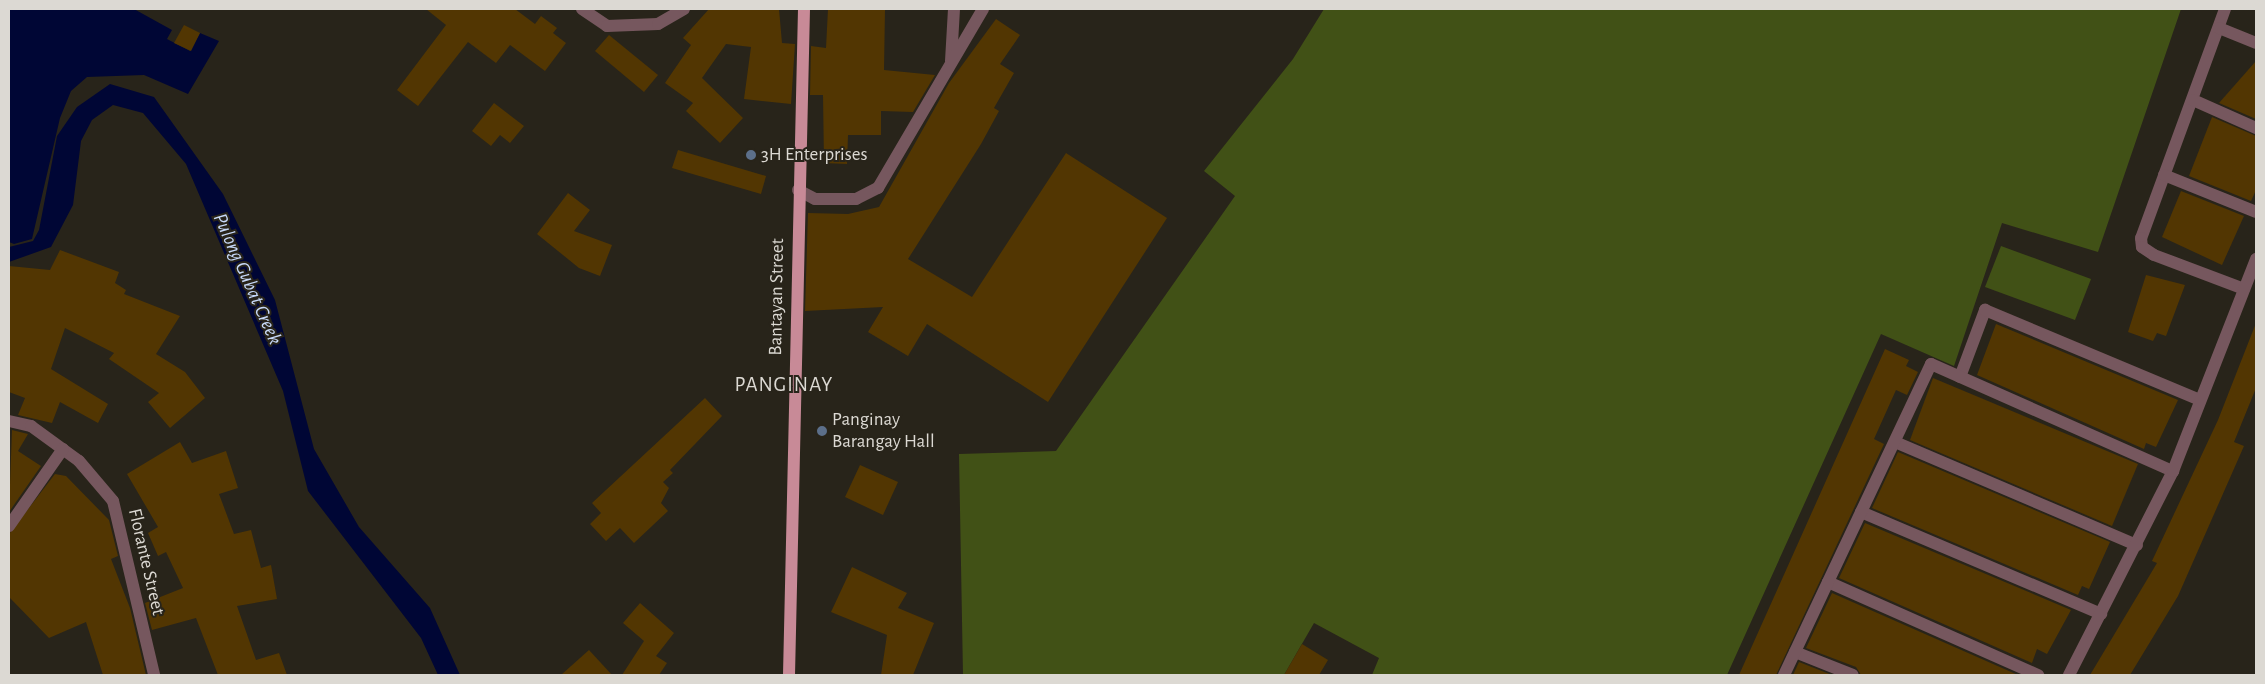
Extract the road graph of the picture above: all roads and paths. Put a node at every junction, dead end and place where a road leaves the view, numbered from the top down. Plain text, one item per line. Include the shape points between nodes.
1 (582, 9) edge
2 (684, 9) edge
3 (804, 9) edge
4 (954, 9) edge
5 (983, 9) edge
6 (2225, 9) edge
7 (2219, 28) junction
8 (2256, 43) edge
9 (951, 64) junction
10 (2193, 100) junction
11 (2256, 128) edge
12 (2164, 175) junction
13 (798, 190) junction
14 (2256, 212) edge
15 (2256, 259) edge
16 (2244, 289) junction
17 (1960, 377) junction
18 (2200, 400) junction
19 (9, 421) edge
20 (1895, 442) junction
21 (63, 449) junction
22 (2174, 471) junction
23 (1861, 512) junction
24 (9, 526) edge
25 (2137, 545) junction
26 (1828, 582) junction
27 (2101, 614) junction
28 (1795, 652) junction
29 (154, 675) edge
30 (789, 675) edge
31 (1784, 675) edge
32 (1852, 675) edge
33 (2038, 675) edge
34 (2069, 675) edge

1 - 2 street via 607,26 658,24
3 - 13 main road, Bantayan Street
4 - 9 street
5 - 9 street
6 - 7 street
7 - 8 street
7 - 10 street
9 - 13 street via 878,188 856,198 815,199
10 - 11 street
10 - 12 street
12 - 14 street
12 - 16 street via 2141,238 2142,247
13 - 30 main road, Bantayan Street
15 - 16 street
16 - 18 street
17 - 18 street via 1985,310
17 - 20 street via 1931,364
17 - 22 street
18 - 22 street
19 - 21 street, Florante Street via 31,426
20 - 23 street
20 - 25 street
21 - 24 street
21 - 29 street, Florante Street via 79,461 112,501
22 - 25 street
23 - 26 street
23 - 27 street
25 - 27 street
26 - 28 street
26 - 33 street
27 - 34 street
28 - 31 street
28 - 32 street

